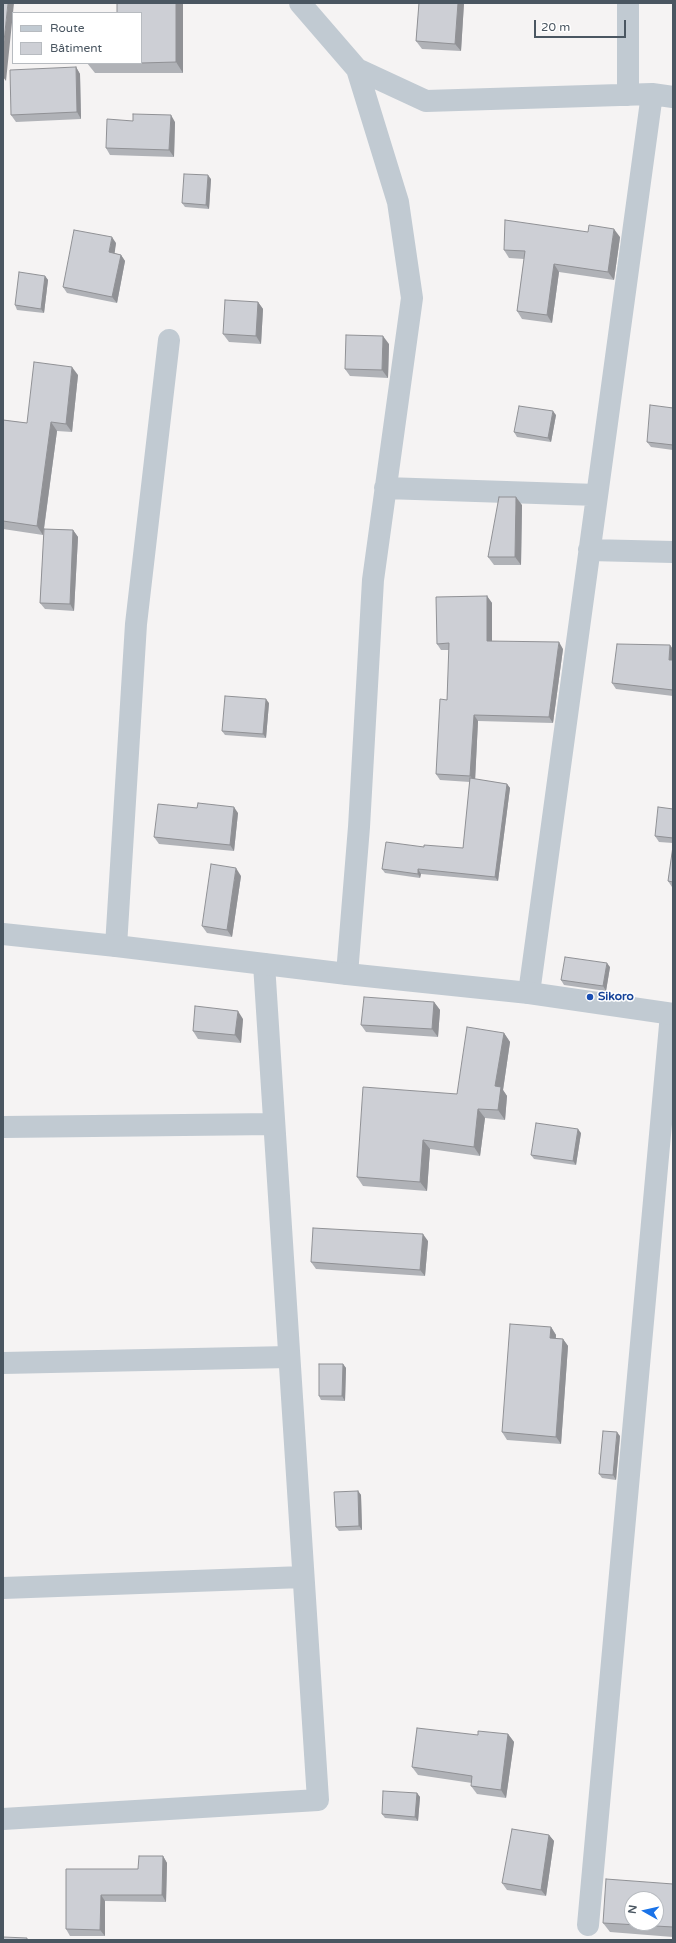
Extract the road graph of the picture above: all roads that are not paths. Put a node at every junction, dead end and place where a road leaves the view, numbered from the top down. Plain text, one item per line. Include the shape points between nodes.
1 (300, 3) edge
2 (628, 3) edge
3 (357, 69) junction
4 (628, 95) junction
5 (662, 95) edge
6 (169, 340) dead end
7 (385, 488) junction
8 (597, 495) junction
9 (589, 550) junction
10 (673, 552) edge
11 (3, 934) edge
12 (116, 946) junction
13 (264, 964) junction
14 (347, 974) junction
15 (529, 993) junction
16 (672, 1014) edge
17 (274, 1124) junction
18 (3, 1127) edge
19 (289, 1358) junction
20 (3, 1363) edge
21 (303, 1577) junction
22 (3, 1588) edge
23 (3, 1819) edge
24 (588, 1925) dead end

1 - 3 street
2 - 4 street
3 - 4 street via 426,101
3 - 7 street via 398,202 412,298
4 - 5 street
5 - 8 street
6 - 12 street via 136,624
7 - 8 street
7 - 14 street via 373,580 359,826
8 - 9 street
9 - 10 street
9 - 15 street
11 - 12 street
12 - 13 street
13 - 14 street
13 - 17 street
14 - 15 street
15 - 16 street
16 - 24 street
17 - 18 street
17 - 19 street
19 - 20 street
19 - 21 street
21 - 22 street
21 - 23 street via 318,1800

